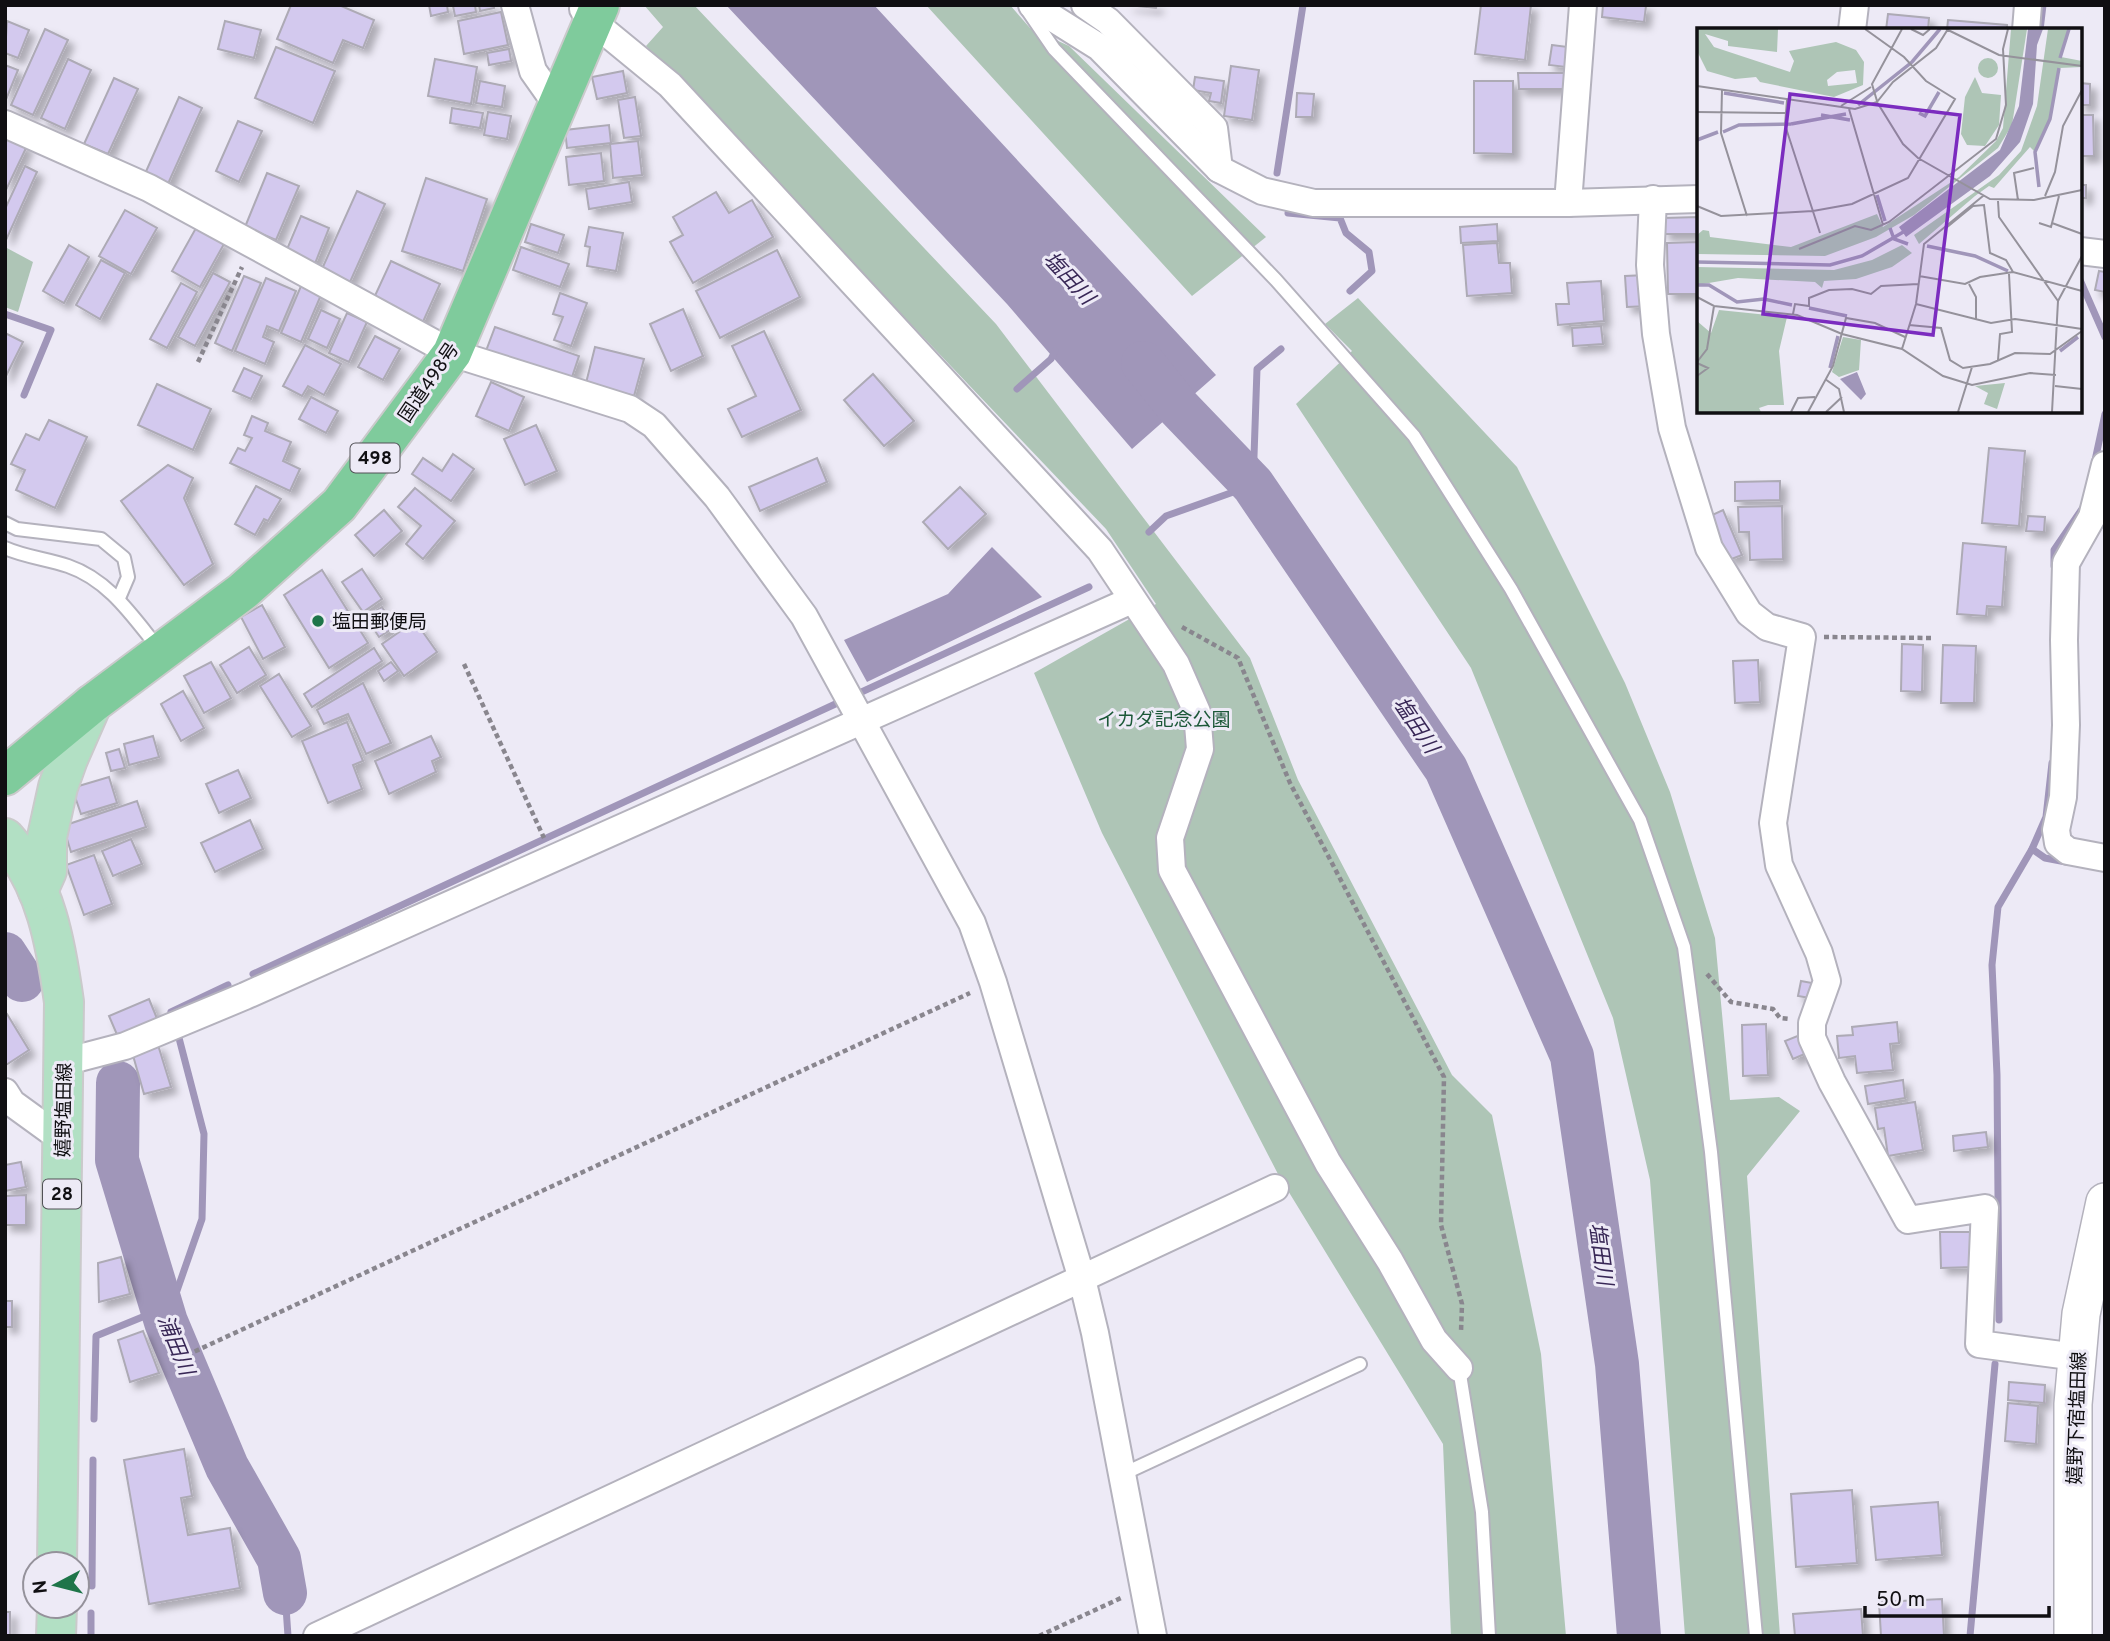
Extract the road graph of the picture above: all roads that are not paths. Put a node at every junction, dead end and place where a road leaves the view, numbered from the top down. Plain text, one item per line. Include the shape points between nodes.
1 (515, 5) edge
2 (1024, 5) edge
3 (1032, 5) edge
4 (1085, 5) edge
5 (1583, 5) edge
6 (1855, 5) edge
7 (2028, 5) edge
8 (591, 11) edge
9 (1852, 28) edge
10 (2026, 28) edge
11 (557, 105) junction
12 (5, 124) edge
13 (1219, 169) junction
14 (1653, 199) junction
15 (1697, 199) edge
16 (1568, 203) junction
17 (2082, 251) edge
18 (2105, 254) edge
19 (452, 353) junction
20 (2105, 465) edge
21 (5, 523) edge
22 (5, 548) edge
23 (119, 598) junction
24 (1132, 600) junction
25 (161, 652) junction
26 (92, 704) junction
27 (855, 706) junction
28 (5, 776) edge
29 (5, 838) edge
30 (2105, 858) edge
31 (38, 891) junction
32 (64, 1062) junction
33 (5, 1092) edge
34 (63, 1140) junction
35 (1275, 1188) dead end
36 (2105, 1202) edge
37 (1082, 1279) junction
38 (2077, 1357) junction
39 (1360, 1364) dead end
40 (1459, 1367) joint
41 (1123, 1474) junction
42 (57, 1550) edge
43 (317, 1636) edge
44 (1153, 1636) edge
45 (1489, 1636) edge
46 (1756, 1636) edge
47 (2073, 1636) edge

1 - 11 street via 533,71
2 - 46 lane via 1054,49 1276,280 1414,436 1511,589 1640,820 1684,947 1711,1152
3 - 13 street via 1099,47
4 - 13 street via 1108,21 1214,128
5 - 16 street
6 - 9 street
7 - 10 street
8 - 11 highway, 国道498号 / 498
8 - 24 street via 670,85 1100,550
11 - 19 highway, 国道498号 / 498
12 - 19 street via 149,188
13 - 16 street via 1262,191 1314,203
14 - 15 street
14 - 16 street
14 - 38 street via 1650,265 1658,347 1672,428 1709,548 1749,613 1767,627 1802,637 1773,823 1779,865 1827,981 1812,1023 1812,1038 1908,1220 1984,1208 1979,1344
17 - 18 street
19 - 25 highway, 国道498号 / 498 via 340,505 243,591
19 - 27 street via 630,410 654,425 717,497 804,616
20 - 30 street via 2092,517 2066,563 2066,725 2063,797 2056,830 2057,842 2068,851
21 - 23 lane via 17,529 101,539 124,558 128,577
22 - 23 lane via 70,566
23 - 25 lane
24 - 27 street
24 - 40 street via 1176,664 1197,712 1200,749 1170,838 1172,870 1328,1163 1434,1340
25 - 26 highway, 国道498号 / 498
26 - 28 highway, 国道498号 / 498
26 - 31 main road via 58,787 47,837 47,872
27 - 32 street via 245,996 125,1046
27 - 37 street via 972,923
29 - 31 main road, 嬉野塩田線 / 28
31 - 32 main road, 嬉野塩田線 / 28 via 55,940 64,1002
32 - 34 main road, 嬉野塩田線 / 28
33 - 34 street via 12,1103
34 - 42 main road, 嬉野塩田線 / 28
35 - 37 street
36 - 38 main road, 嬉野下宿塩田線 via 2081,1314
37 - 41 street
37 - 43 street
38 - 47 main road, 嬉野下宿塩田線
39 - 41 lane
40 - 45 lane via 1482,1512
41 - 44 street

